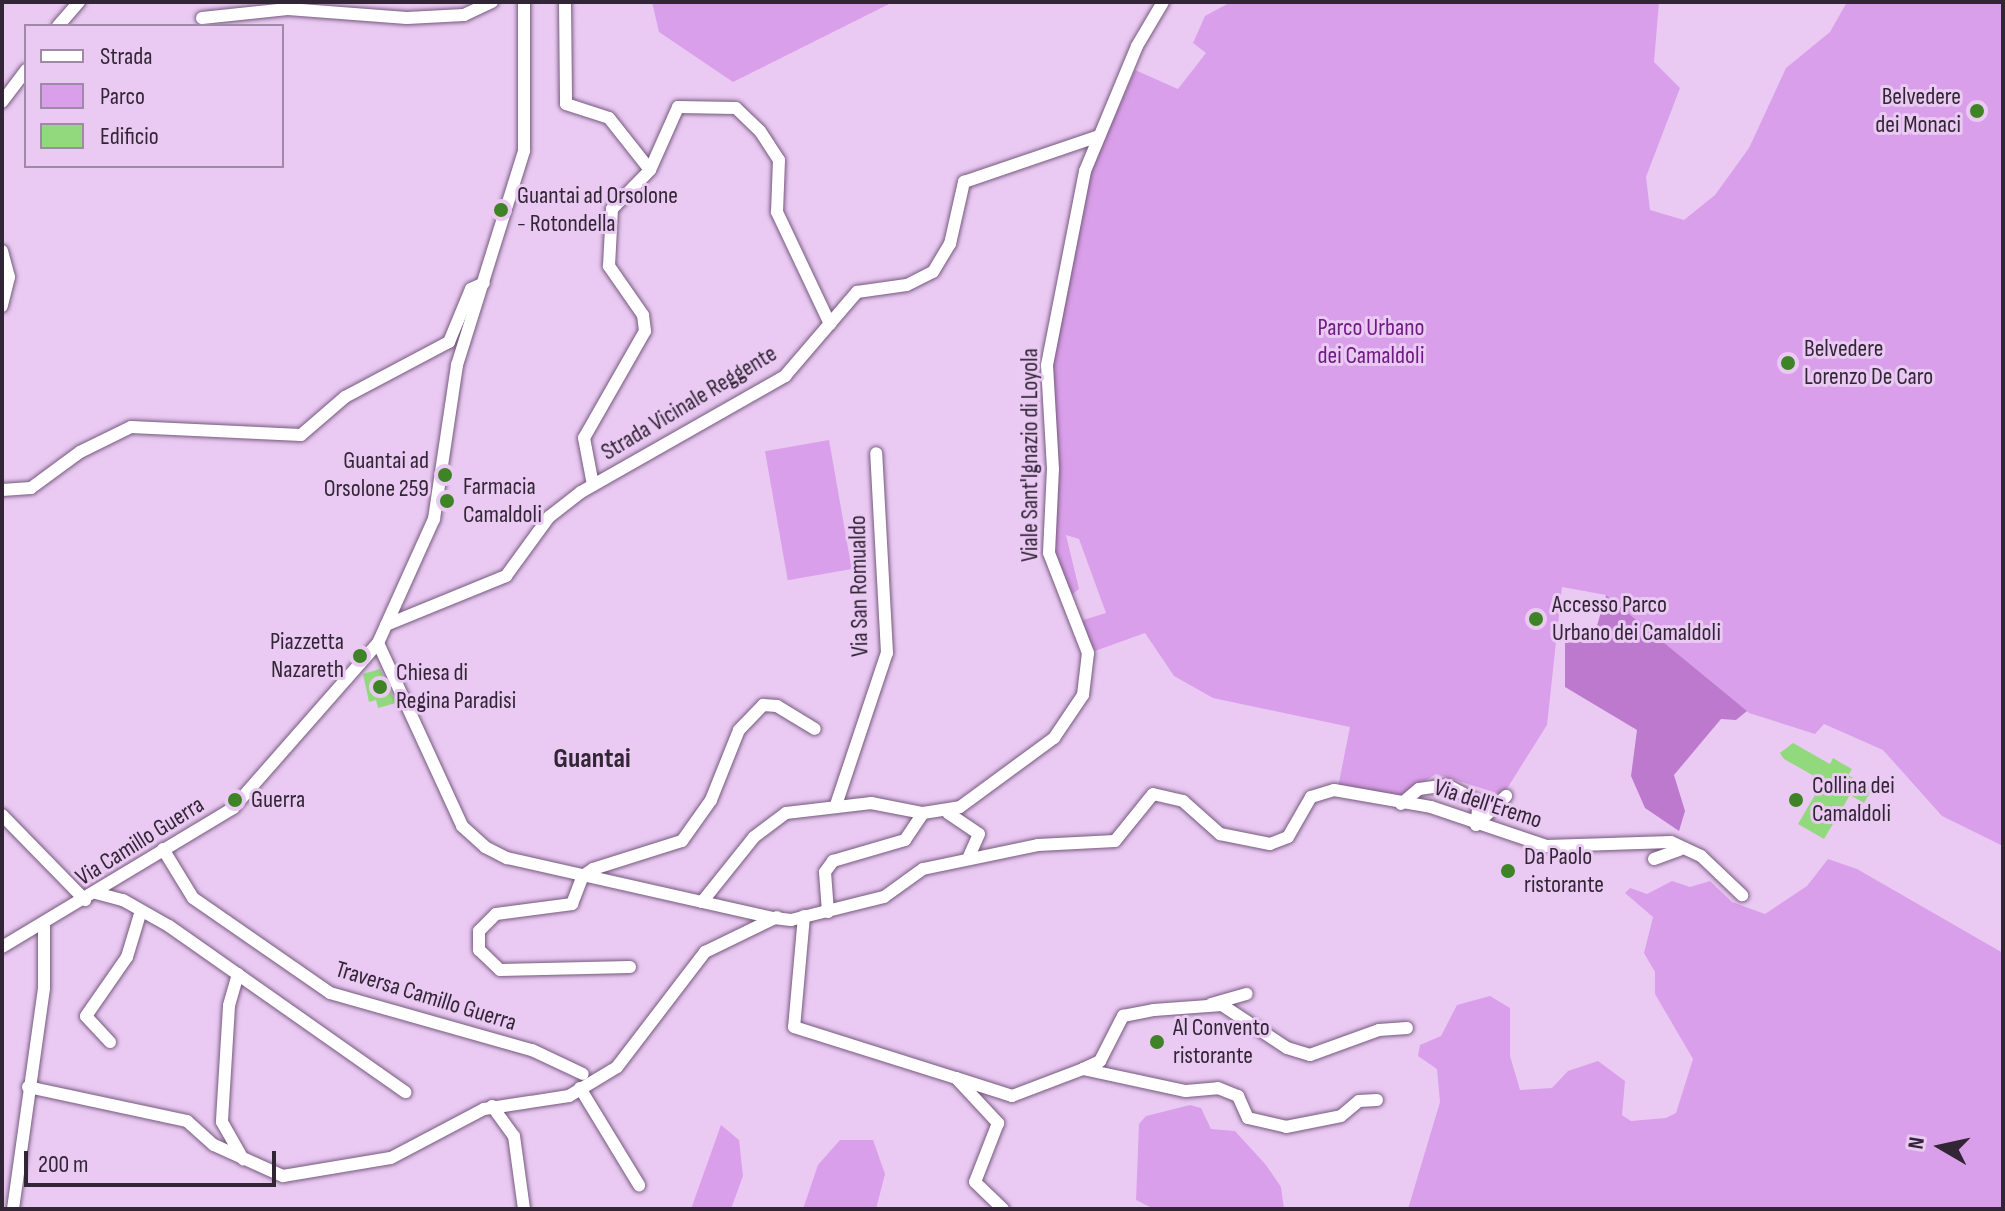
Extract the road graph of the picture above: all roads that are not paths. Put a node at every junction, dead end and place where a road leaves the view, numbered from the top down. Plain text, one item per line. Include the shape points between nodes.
1 (79, 2) edge
2 (492, 2) edge
3 (524, 2) edge
4 (565, 2) edge
5 (1163, 2) edge
6 (202, 18) dead end
7 (60, 24) edge
8 (24, 73) edge
9 (2, 102) edge
10 (1099, 136) junction
11 (650, 170) junction
12 (2, 251) edge
13 (484, 283) junction
14 (2, 306) edge
15 (830, 324) junction
16 (876, 453) dead end
17 (593, 485) junction
18 (2, 490) edge
19 (386, 625) junction
20 (378, 643) junction
21 (815, 729) dead end
22 (1506, 796) dead end
23 (1401, 804) junction
24 (836, 805) junction
25 (923, 813) junction
26 (948, 813) junction
27 (2, 815) edge
28 (1476, 825) junction
29 (163, 849) junction
30 (1690, 850) junction
31 (968, 859) junction
32 (1654, 859) dead end
33 (583, 876) junction
34 (1742, 895) dead end
35 (90, 897) junction
36 (702, 902) junction
37 (828, 912) junction
38 (140, 914) junction
39 (804, 916) junction
40 (774, 918) junction
41 (44, 925) junction
42 (2, 947) edge
43 (630, 967) dead end
44 (238, 974) junction
45 (1247, 994) dead end
46 (1204, 1007) junction
47 (1407, 1028) dead end
48 (110, 1042) dead end
49 (1083, 1069) junction
50 (583, 1074) dead end
51 (956, 1078) junction
52 (28, 1087) junction
53 (580, 1088) junction
54 (405, 1092) dead end
55 (1377, 1100) dead end
56 (492, 1106) junction
57 (245, 1161) junction
58 (639, 1185) dead end
59 (13, 1209) edge
60 (524, 1209) edge
61 (1003, 1209) edge

1 - 7 street
2 - 6 street via 464,15 407,18 288,9
3 - 13 street, Via Camillo Guerra via 524,151
4 - 11 street via 566,104 609,118
5 - 10 street, Viale Sant'Ignazio di Loyola via 1146,26
8 - 9 street
10 - 15 street, Strada Vicinale Reggente via 964,182 950,244 933,272 907,285 857,292
10 - 26 street, Viale Sant'Ignazio di Loyola via 1080,186 1047,365 1050,564 1090,671 1077,707 1054,738
11 - 15 street via 678,107 736,108 779,160 777,212
11 - 17 street via 612,209 609,266 643,315 645,331 584,438
12 - 14 street via 9,277
13 - 18 street via 469,294 449,342 345,397 301,435 138,426 80,452 31,488
13 - 19 street, Via Camillo Guerra via 457,365 434,519
15 - 17 street, Strada Vicinale Reggente via 785,376
16 - 24 street, Via San Romualdo via 887,653
17 - 19 street, Strada Vicinale Reggente via 549,517 506,576
19 - 20 street, Via Camillo Guerra
20 - 29 street, Via Camillo Guerra via 233,808
20 - 33 street via 471,837 507,858
21 - 33 street via 777,706 763,705 739,730 697,827 669,849 635,852
22 - 28 street
23 - 28 street, Via dell'Eremo via 1431,807
23 - 28 street via 1419,789 1447,785 1479,802
23 - 31 street, Via dell'Eremo via 1334,790 1317,793 1288,837 1270,844 1220,834 1183,801 1153,794 1115,841 1038,845
24 - 25 street via 871,803
24 - 36 street via 786,813 764,828
25 - 26 street
25 - 37 street via 905,840 859,849 827,867
26 - 31 street via 979,834
27 - 35 street
28 - 30 street, Via dell'Eremo via 1546,846 1671,842
29 - 35 street, Via Camillo Guerra
29 - 50 street, Traversa Camillo Guerra via 193,898 330,993 532,1050
30 - 32 street via 1664,851
30 - 34 street, Via dell'Eremo
31 - 37 street, Via dell'Eremo via 923,869 884,897
33 - 36 street
33 - 43 street via 572,904 488,919 479,950 491,965 515,973
35 - 38 street via 123,900
35 - 41 street, Via Camillo Guerra
36 - 40 street
37 - 39 street, Via dell'Eremo
38 - 44 street via 169,926
38 - 48 street via 127,957 86,1016
39 - 40 street, Via dell'Eremo
39 - 51 street via 797,1031
40 - 53 street via 705,952 617,1067
41 - 42 street, Via Camillo Guerra
41 - 52 street via 44,988
44 - 54 street
44 - 57 street via 229,1006 222,1122
45 - 46 street
46 - 47 street via 1222,1005 1287,1048 1310,1055 1379,1030
46 - 49 street via 1123,1016 1100,1061
49 - 51 street via 1012,1096
49 - 55 street via 1186,1091 1227,1089 1248,1118 1277,1126 1341,1116 1359,1101
51 - 61 street via 998,1123 975,1182
52 - 57 street via 187,1121
52 - 59 street
53 - 56 street via 569,1096
53 - 58 street
56 - 57 street via 391,1158 283,1176
56 - 60 street via 514,1136

